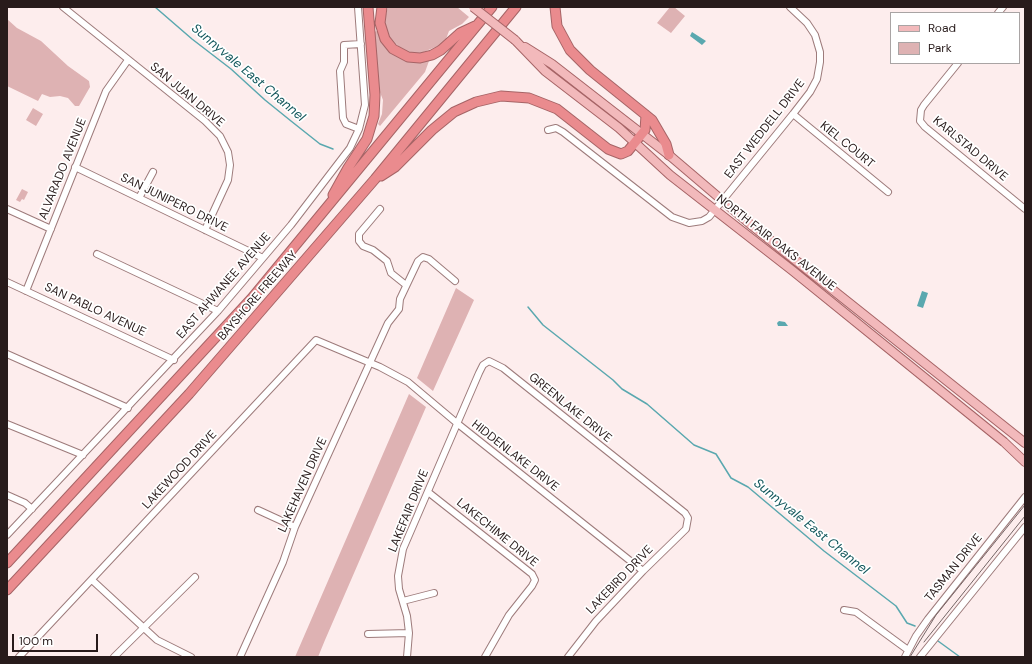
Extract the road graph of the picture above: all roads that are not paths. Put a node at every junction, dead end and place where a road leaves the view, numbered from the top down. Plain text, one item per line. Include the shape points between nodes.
1 (63, 7) edge
2 (358, 7) edge
3 (368, 7) edge
4 (382, 7) edge
5 (474, 7) edge
6 (492, 7) edge
7 (516, 7) edge
8 (555, 7) edge
9 (790, 7) edge
10 (477, 26) junction
11 (515, 40) junction
12 (361, 44) junction
13 (128, 60) junction
14 (957, 64) edge
15 (793, 114) junction
16 (646, 115) junction
17 (359, 130) junction
18 (548, 130) dead end
19 (641, 135) junction
20 (635, 143) junction
21 (669, 155) junction
22 (75, 167) junction
23 (153, 172) dead end
24 (375, 179) junction
25 (888, 192) dead end
26 (139, 198) junction
27 (723, 200) junction
28 (7, 209) edge
29 (380, 209) dead end
30 (1025, 209) edge
31 (715, 210) junction
32 (323, 214) junction
33 (51, 229) junction
34 (205, 230) junction
35 (97, 254) dead end
36 (263, 258) junction
37 (454, 281) dead end
38 (7, 282) edge
39 (406, 284) junction
40 (26, 290) junction
41 (218, 311) junction
42 (7, 354) edge
43 (174, 360) junction
44 (370, 363) junction
45 (128, 408) junction
46 (7, 424) edge
47 (458, 424) junction
48 (1025, 443) edge
49 (84, 455) junction
50 (1025, 462) edge
51 (428, 492) junction
52 (7, 495) edge
53 (1025, 497) edge
54 (32, 509) junction
55 (258, 510) dead end
56 (688, 521) joint
57 (295, 527) junction
58 (1025, 527) edge
59 (7, 535) edge
60 (7, 563) edge
61 (642, 571) junction
62 (195, 577) dead end
63 (92, 580) junction
64 (7, 590) edge
65 (434, 593) dead end
66 (403, 601) junction
67 (844, 610) dead end
68 (142, 628) junction
69 (409, 633) junction
70 (368, 634) dead end
71 (908, 650) junction
72 (19, 657) edge
73 (114, 657) edge
74 (191, 657) edge
75 (240, 657) edge
76 (407, 657) edge
77 (485, 657) edge
78 (568, 657) edge
79 (905, 657) edge
80 (920, 657) edge

1 - 13 street, SAN JUAN DRIVE
2 - 12 street, EAST AHWANEE AVENUE
3 - 32 highway via 374,116 364,143
4 - 10 highway via 380,23 385,39 398,52 414,58 437,53 460,32
5 - 11 main road, NORTH FAIR OAKS AVENUE, bridge
6 - 10 highway, BAYSHORE FREEWAY
7 - 24 highway, BAYSHORE FREEWAY
8 - 16 highway via 557,26 570,50 590,70
9 - 15 street, EAST WEDDELL DRIVE via 812,30 818,44 820,62 813,87
10 - 32 highway, BAYSHORE FREEWAY
11 - 19 main road, NORTH FAIR OAKS AVENUE via 556,67
11 - 20 main road, NORTH FAIR OAKS AVENUE via 545,71
12 - 17 street, EAST AHWANEE AVENUE via 365,104
12 - 17 street via 344,45 344,62 340,71 343,118 346,124
13 - 22 street, ALVARADO AVENUE via 106,92
13 - 34 street, SAN JUAN DRIVE via 205,121 220,136 228,152 228,180
14 - 30 street, KARLSTAD DRIVE via 924,105 920,121
15 - 25 street, KIEL COURT
15 - 27 street, EAST WEDDELL DRIVE
16 - 19 highway via 647,124
16 - 21 highway via 655,124
17 - 36 street, EAST AHWANEE AVENUE via 350,148
18 - 31 street, EAST WEDDELL DRIVE via 556,128 563,132 672,217 689,223 699,222
19 - 20 highway
19 - 21 main road, NORTH FAIR OAKS AVENUE
20 - 24 highway via 621,154 614,152 557,109 529,98 501,96 476,102 454,112 395,167
20 - 31 main road, NORTH FAIR OAKS AVENUE via 670,175
21 - 27 main road, NORTH FAIR OAKS AVENUE
22 - 26 street, SAN JUNIPERO DRIVE
22 - 33 street, ALVARADO AVENUE
23 - 26 street
24 - 64 highway, BAYSHORE FREEWAY via 189,394
26 - 34 street, SAN JUNIPERO DRIVE
27 - 31 street, EAST WEDDELL DRIVE
27 - 48 main road, NORTH FAIR OAKS AVENUE
28 - 33 street
29 - 39 street via 359,234 359,241 387,261 391,273
31 - 50 main road, NORTH FAIR OAKS AVENUE via 1004,442
32 - 60 highway, BAYSHORE FREEWAY via 207,349
33 - 40 street, ALVARADO AVENUE
34 - 36 street, SAN JUNIPERO DRIVE
35 - 41 street
36 - 41 street, EAST AHWANEE AVENUE
37 - 39 street via 423,257 418,261
38 - 40 street, SAN PABLO AVENUE
39 - 44 street, LAKEHAVEN DRIVE via 399,309 388,323
40 - 43 street, SAN PABLO AVENUE
41 - 43 street, EAST AHWANEE AVENUE
42 - 45 street
43 - 45 street, EAST AHWANEE AVENUE
44 - 47 street, HIDDENLAKE DRIVE via 408,382
44 - 57 street, LAKEHAVEN DRIVE
44 - 63 street, LAKEWOOD DRIVE via 316,340
45 - 49 street, EAST AHWANEE AVENUE
46 - 49 street
47 - 51 street, LAKEFAIR DRIVE
47 - 56 street, GREENLAKE DRIVE via 483,365 489,361 495,363 685,513
47 - 61 street, HIDDENLAKE DRIVE
49 - 54 street, EAST AHWANEE AVENUE
51 - 66 street, LAKEFAIR DRIVE via 403,549 398,576
51 - 77 street, LAKECHIME DRIVE via 532,574 532,586 509,615
52 - 54 street
53 - 71 street, TASMAN DRIVE via 928,619
54 - 59 street, EAST AHWANEE AVENUE
55 - 57 street
56 - 61 street, LAKEBIRD DRIVE via 686,529
57 - 75 street, LAKEHAVEN DRIVE via 283,562
58 - 80 street
61 - 78 street, LAKEBIRD DRIVE via 596,621
62 - 68 street
63 - 68 street
63 - 72 street, LAKEWOOD DRIVE
65 - 66 street
66 - 69 street, LAKEFAIR DRIVE
67 - 71 street via 856,612
68 - 73 street
68 - 74 street via 157,640
69 - 70 street
69 - 76 street, LAKEFAIR DRIVE
71 - 79 street, TASMAN DRIVE

